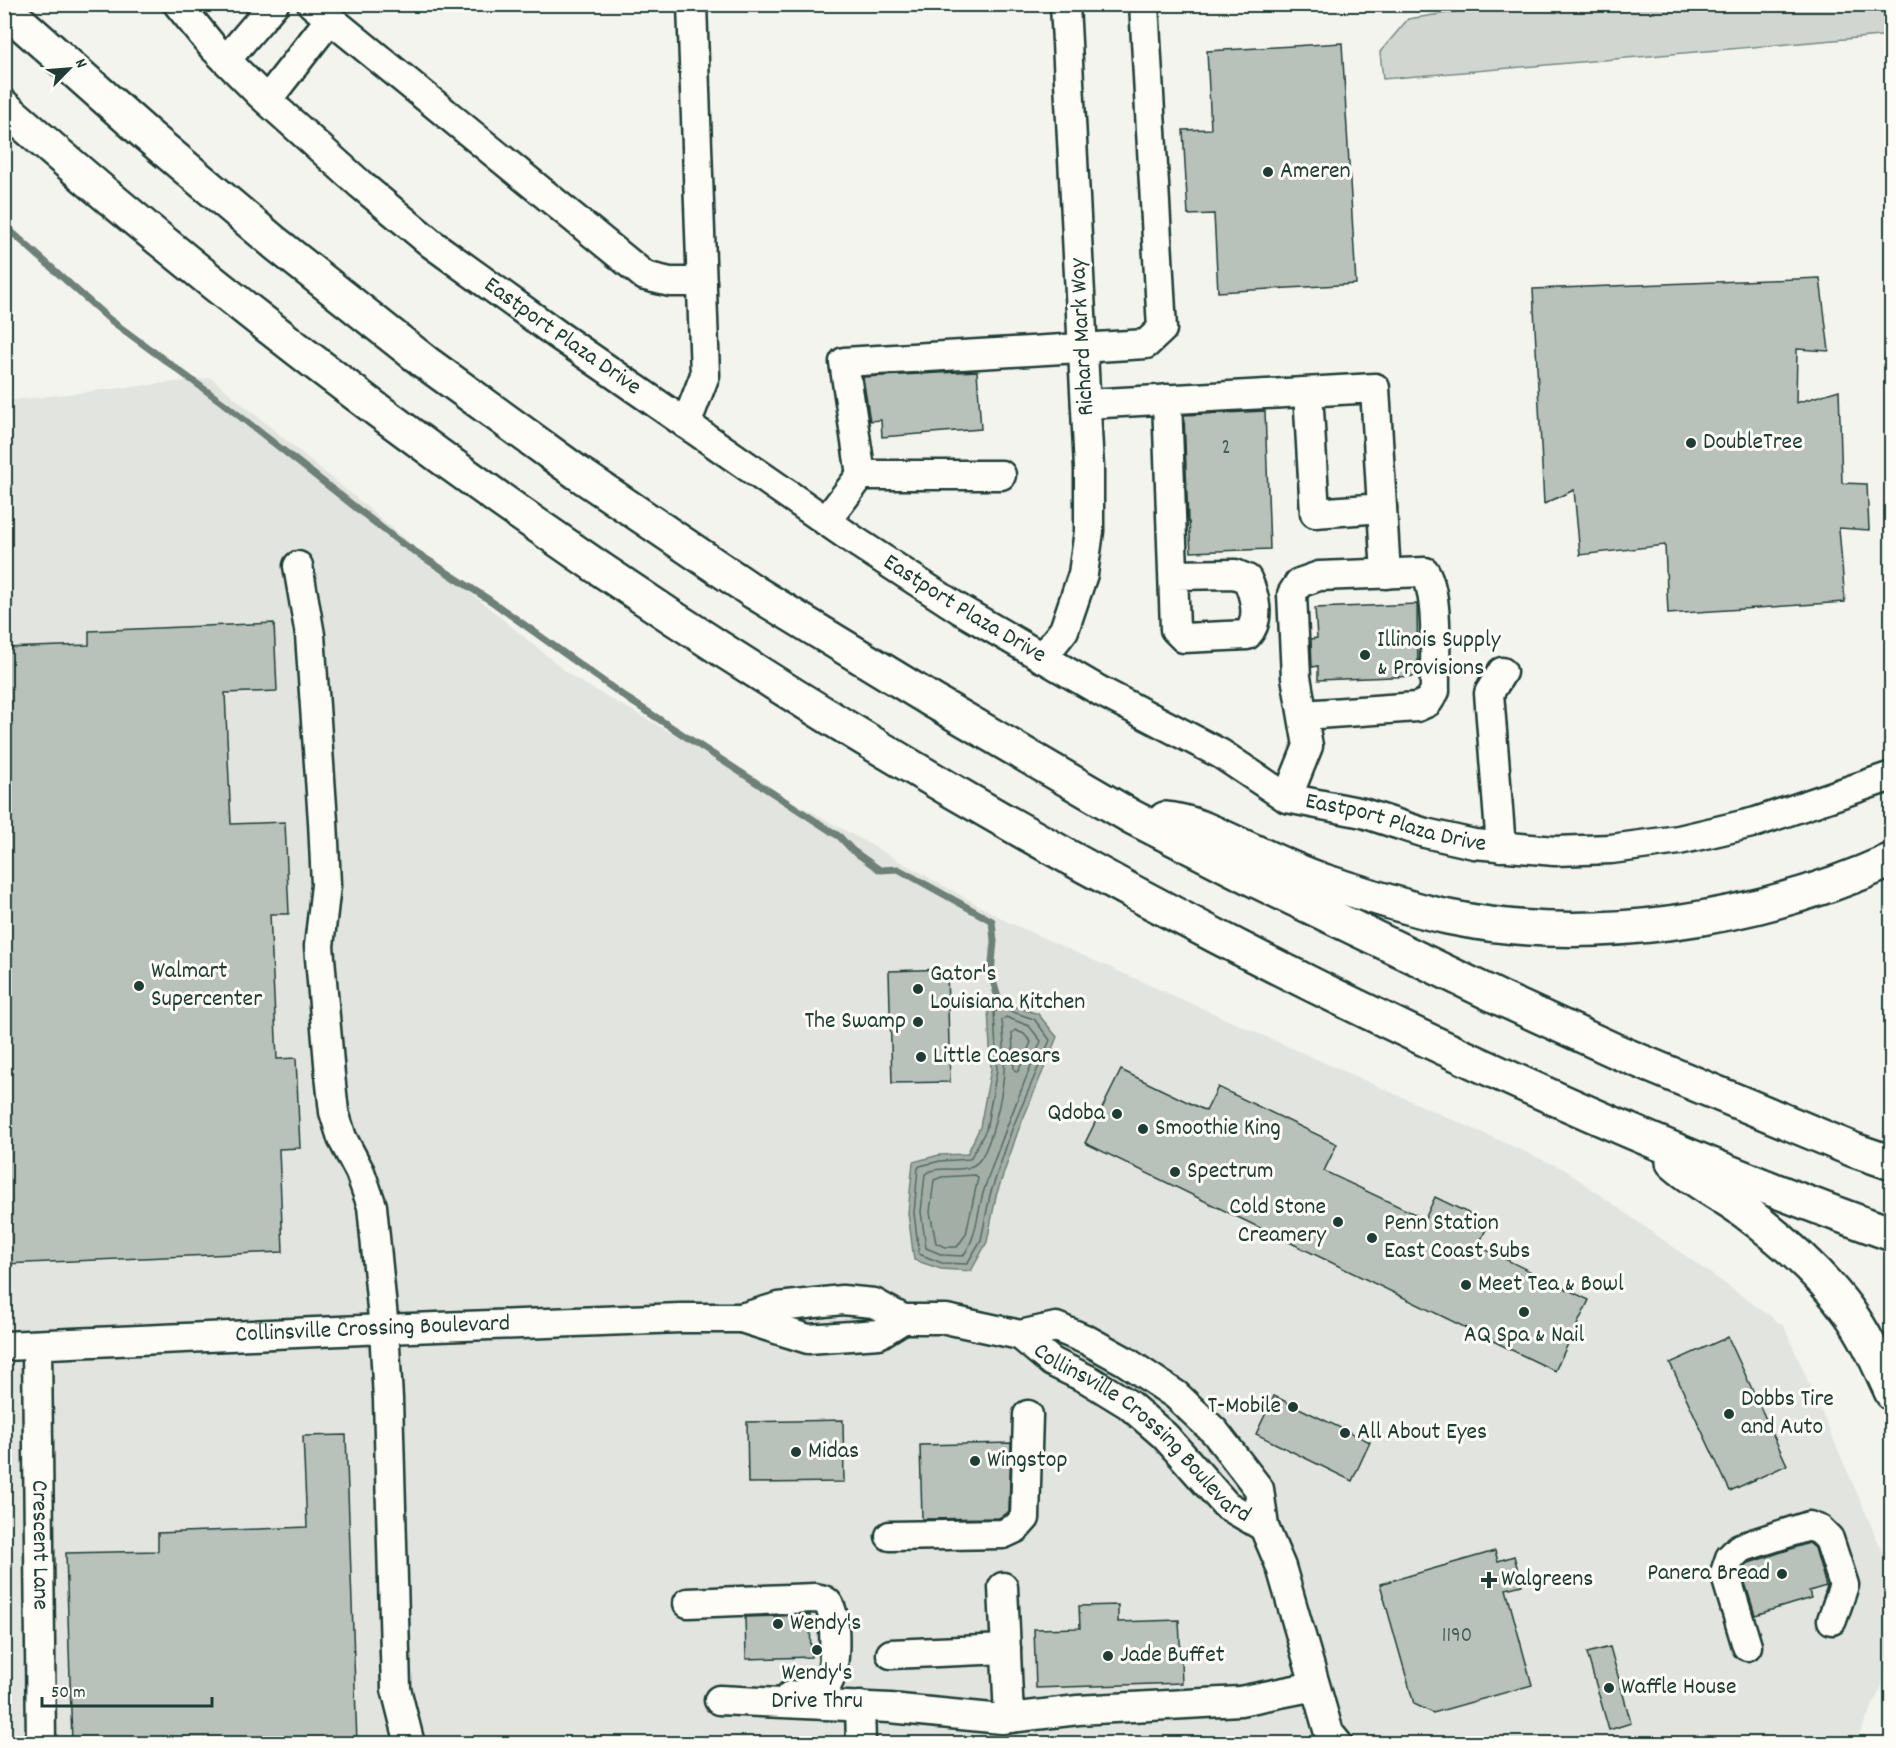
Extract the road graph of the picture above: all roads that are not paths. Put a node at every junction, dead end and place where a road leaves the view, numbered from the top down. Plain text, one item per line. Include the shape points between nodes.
1 (178, 4) edge
2 (274, 4) edge
3 (692, 4) edge
4 (1065, 4) edge
5 (1144, 4) edge
6 (4, 8) edge
7 (321, 12) edge
8 (226, 60) junction
9 (267, 100) junction
10 (4, 108) edge
11 (702, 282) junction
12 (1083, 349) junction
13 (1308, 392) junction
14 (1167, 399) junction
15 (1086, 404) junction
16 (686, 424) junction
17 (861, 475) junction
18 (1001, 475) dead end
19 (1382, 508) junction
20 (826, 521) junction
21 (298, 566) dead end
22 (1386, 574) junction
23 (1174, 575) dead end
24 (1042, 658) junction
25 (1502, 672) dead end
26 (1304, 715) junction
27 (1892, 776) edge
28 (1287, 798) junction
29 (1132, 817) junction
30 (1501, 847) junction
31 (1892, 860) edge
32 (1648, 1139) junction
33 (1892, 1163) edge
34 (1892, 1233) edge
35 (741, 1318) junction
36 (903, 1319) junction
37 (384, 1329) junction
38 (1020, 1335) junction
39 (38, 1345) junction
40 (4, 1346) edge
41 (1892, 1393) edge
42 (1028, 1415) dead end
43 (1264, 1527) junction
44 (890, 1536) dead end
45 (1003, 1587) dead end
46 (688, 1603) dead end
47 (1832, 1620) dead end
48 (1747, 1646) dead end
49 (1006, 1649) junction
50 (891, 1654) dead end
51 (1315, 1686) junction
52 (719, 1700) dead end
53 (753, 1701) junction
54 (860, 1706) junction
55 (1009, 1718) junction
56 (1331, 1740) edge
57 (41, 1743) edge
58 (410, 1743) edge
59 (861, 1743) edge

1 - 8 street, Eastport Plaza Drive
2 - 8 street
3 - 11 street
4 - 12 street, Richard Mark Way
5 - 12 street via 1162,329 1146,344
6 - 29 highway via 274,243 425,362 578,473 754,592
7 - 9 street
7 - 11 street via 645,276 670,282
8 - 9 street, Eastport Plaza Drive
9 - 16 street, Eastport Plaza Drive via 432,244
10 - 32 highway via 268,327 456,468 618,581 779,686 990,813 1203,931 1488,1069
11 - 16 street via 705,375
12 - 15 street, Richard Mark Way
12 - 17 street via 844,362
13 - 14 street
13 - 19 street via 1375,388
13 - 19 street via 1316,513
14 - 15 street
14 - 23 street
15 - 24 street, Richard Mark Way via 1089,531 1083,574 1064,630
16 - 20 street, Eastport Plaza Drive
17 - 18 street
17 - 20 street
19 - 22 street
20 - 24 street, Eastport Plaza Drive
21 - 37 street via 310,635 323,821 326,885 319,946 334,1112 372,1206
22 - 26 street via 1319,576 1299,583 1292,594 1296,677
22 - 26 street via 1425,572 1431,583 1435,691 1428,702 1417,707
24 - 28 street, Eastport Plaza Drive via 1221,754
25 - 30 street via 1489,693
26 - 28 street via 1308,746
27 - 30 street, Eastport Plaza Drive via 1767,819 1679,840 1611,849 1555,851
28 - 30 street, Eastport Plaza Drive via 1363,813 1425,833
29 - 31 highway via 1175,820 1206,829 1302,874 1437,914 1491,924 1546,928 1647,925 1717,915 1816,891
29 - 33 highway via 1514,1005 1660,1070
32 - 34 highway
32 - 41 highway via 1688,1177 1727,1198 1802,1258 1849,1313
35 - 36 street, Collinsville Crossing Boulevard via 779,1307 842,1300 874,1303
35 - 36 street, Collinsville Crossing Boulevard via 808,1339 879,1334
35 - 37 street, Collinsville Crossing Boulevard
36 - 38 street, Collinsville Crossing Boulevard via 946,1319
37 - 39 street, Collinsville Crossing Boulevard
37 - 58 street via 396,1689
38 - 43 street, Collinsville Crossing Boulevard via 1052,1362 1128,1404 1165,1436 1226,1505
38 - 43 street, Collinsville Crossing Boulevard via 1056,1327 1125,1361 1176,1395 1215,1432 1259,1489
39 - 40 street, Collinsville Crossing Boulevard
39 - 57 street, Crescent Lane
42 - 44 street via 1025,1518 1016,1528 1003,1534
43 - 51 street, Collinsville Crossing Boulevard via 1281,1567
45 - 49 street
46 - 53 street via 815,1598 825,1600 830,1607 834,1668 828,1685 807,1694
47 - 48 street via 1844,1585 1829,1539 1809,1526 1740,1548 1730,1558 1725,1573
49 - 50 street
49 - 55 street
51 - 55 street via 1240,1701
51 - 56 street, Collinsville Crossing Boulevard
52 - 53 street
53 - 54 street
54 - 55 street
54 - 59 street

